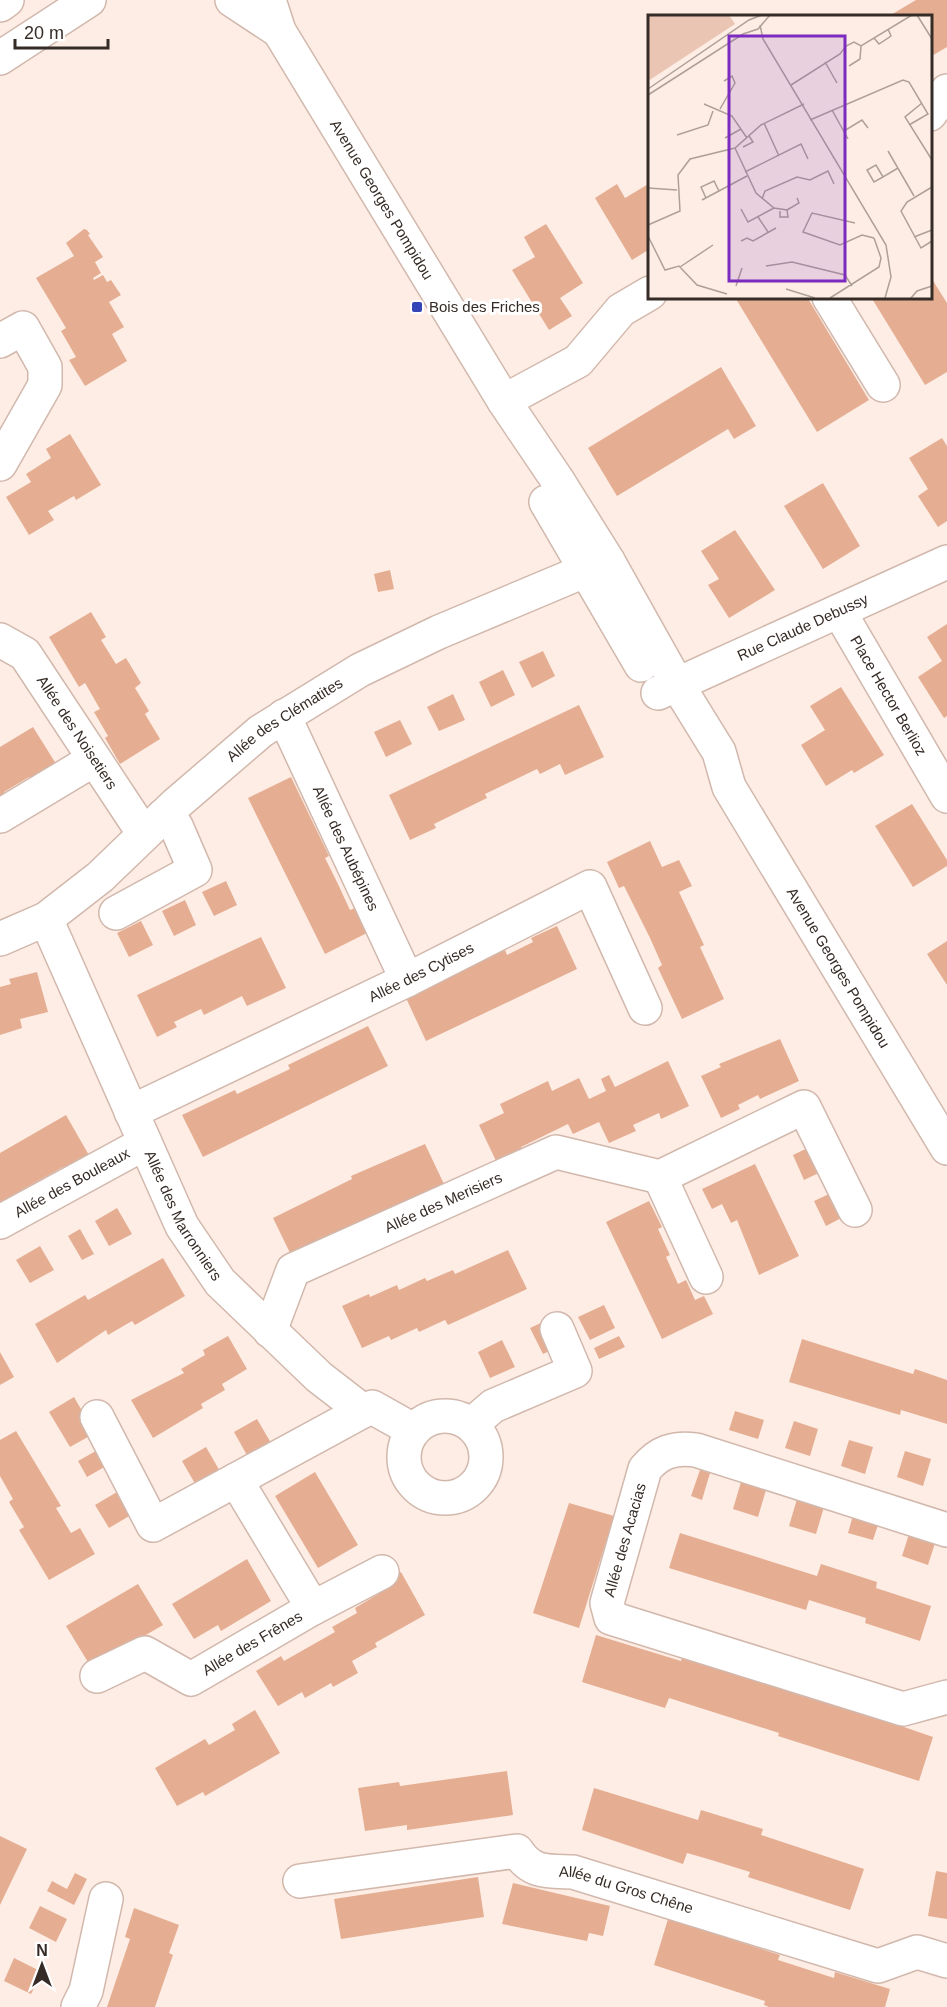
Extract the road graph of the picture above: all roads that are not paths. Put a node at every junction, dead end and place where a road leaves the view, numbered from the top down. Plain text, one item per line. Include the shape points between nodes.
1 (8, 0) edge
2 (89, 0) edge
3 (232, 0) edge
4 (269, 0) edge
5 (0, 5) edge
6 (279, 31) junction
7 (0, 58) edge
8 (947, 91) edge
9 (932, 111) edge
10 (648, 294) edge
11 (830, 298) edge
12 (0, 341) edge
13 (883, 386) dead end
14 (504, 401) junction
15 (0, 464) edge
16 (947, 562) edge
17 (596, 567) junction
18 (839, 611) junction
19 (0, 640) edge
20 (667, 688) junction
21 (284, 716) junction
22 (93, 760) junction
23 (944, 783) edge
24 (0, 816) edge
25 (154, 825) junction
26 (116, 913) dead end
27 (46, 919) junction
28 (0, 939) edge
29 (407, 980) junction
30 (645, 1008) dead end
31 (131, 1112) junction
32 (145, 1143) junction
33 (947, 1148) edge
34 (660, 1177) junction
35 (855, 1210) dead end
36 (0, 1222) edge
37 (706, 1277) dead end
38 (556, 1329) dead end
39 (270, 1332) junction
40 (363, 1411) junction
41 (97, 1417) dead end
42 (471, 1425) junction
43 (413, 1430) junction
44 (236, 1480) junction
45 (947, 1530) edge
46 (382, 1572) dead end
47 (313, 1608) junction
48 (97, 1676) dead end
49 (947, 1697) edge
50 (300, 1881) dead end
51 (106, 1899) dead end
52 (947, 1961) edge
53 (78, 2007) edge

1 - 5 street
2 - 7 street
3 - 6 street, Avenue Georges Pompidou
4 - 6 street, Avenue Georges Pompidou
6 - 14 street, Avenue Georges Pompidou
8 - 9 street
10 - 14 street via 621,310 578,361
11 - 13 street
12 - 15 street via 23,328 45,367 45,386
14 - 17 street, Avenue Georges Pompidou via 558,481
16 - 18 street, Rue Claude Debussy
17 - 20 street, Avenue Georges Pompidou
17 - 21 street, Allée des Clématites via 360,669
18 - 20 street, Rue Claude Debussy
18 - 23 street, Place Hector Berlioz
19 - 22 street, Allée des Noisetiers via 25,654
20 - 33 street, Avenue Georges Pompidou via 719,752 729,787
21 - 25 street, Allée des Clématites via 261,731
21 - 29 street, Allée des Aubépines
22 - 24 street
22 - 25 street, Allée des Noisetiers
25 - 26 street, Allée des Noisetiers via 176,826 195,870
25 - 27 street, Allée des Clématites via 100,877
27 - 28 street, Allée des Clématites
27 - 31 street, Allée des Marronniers
29 - 30 street, Allée des Cytises via 590,887
29 - 31 street, Allée des Cytises
31 - 32 street, Allée des Marronniers
32 - 36 street, Allée des Bouleaux
32 - 39 street, Allée des Marronniers via 182,1226 220,1282
34 - 35 street via 804,1107
34 - 37 street
34 - 39 street, Allée des Merisiers via 556,1152 292,1270
38 - 42 street via 575,1371 493,1406
39 - 40 street, Allée des Marronniers
40 - 43 street, Allée des Marronniers via 372,1407
40 - 44 street
41 - 44 street via 153,1525
42 - 43 street via 444,1416 425,1421
42 - 43 street via 484,1444 485,1468 479,1480 464,1493 451,1497 426,1494 407,1473 405,1451
44 - 47 street, Allée des Frênes
45 - 49 street, Allée des Acacias via 696,1450 675,1449 659,1455 645,1469 607,1603 611,1618 903,1709
46 - 47 street, Allée des Frênes
47 - 48 street, Allée des Frênes via 191,1679 145,1653
50 - 52 street, Allée du Gros Chêne via 517,1851 525,1864 541,1871 573,1872 878,1966 917,1952
51 - 53 street via 86,1991

